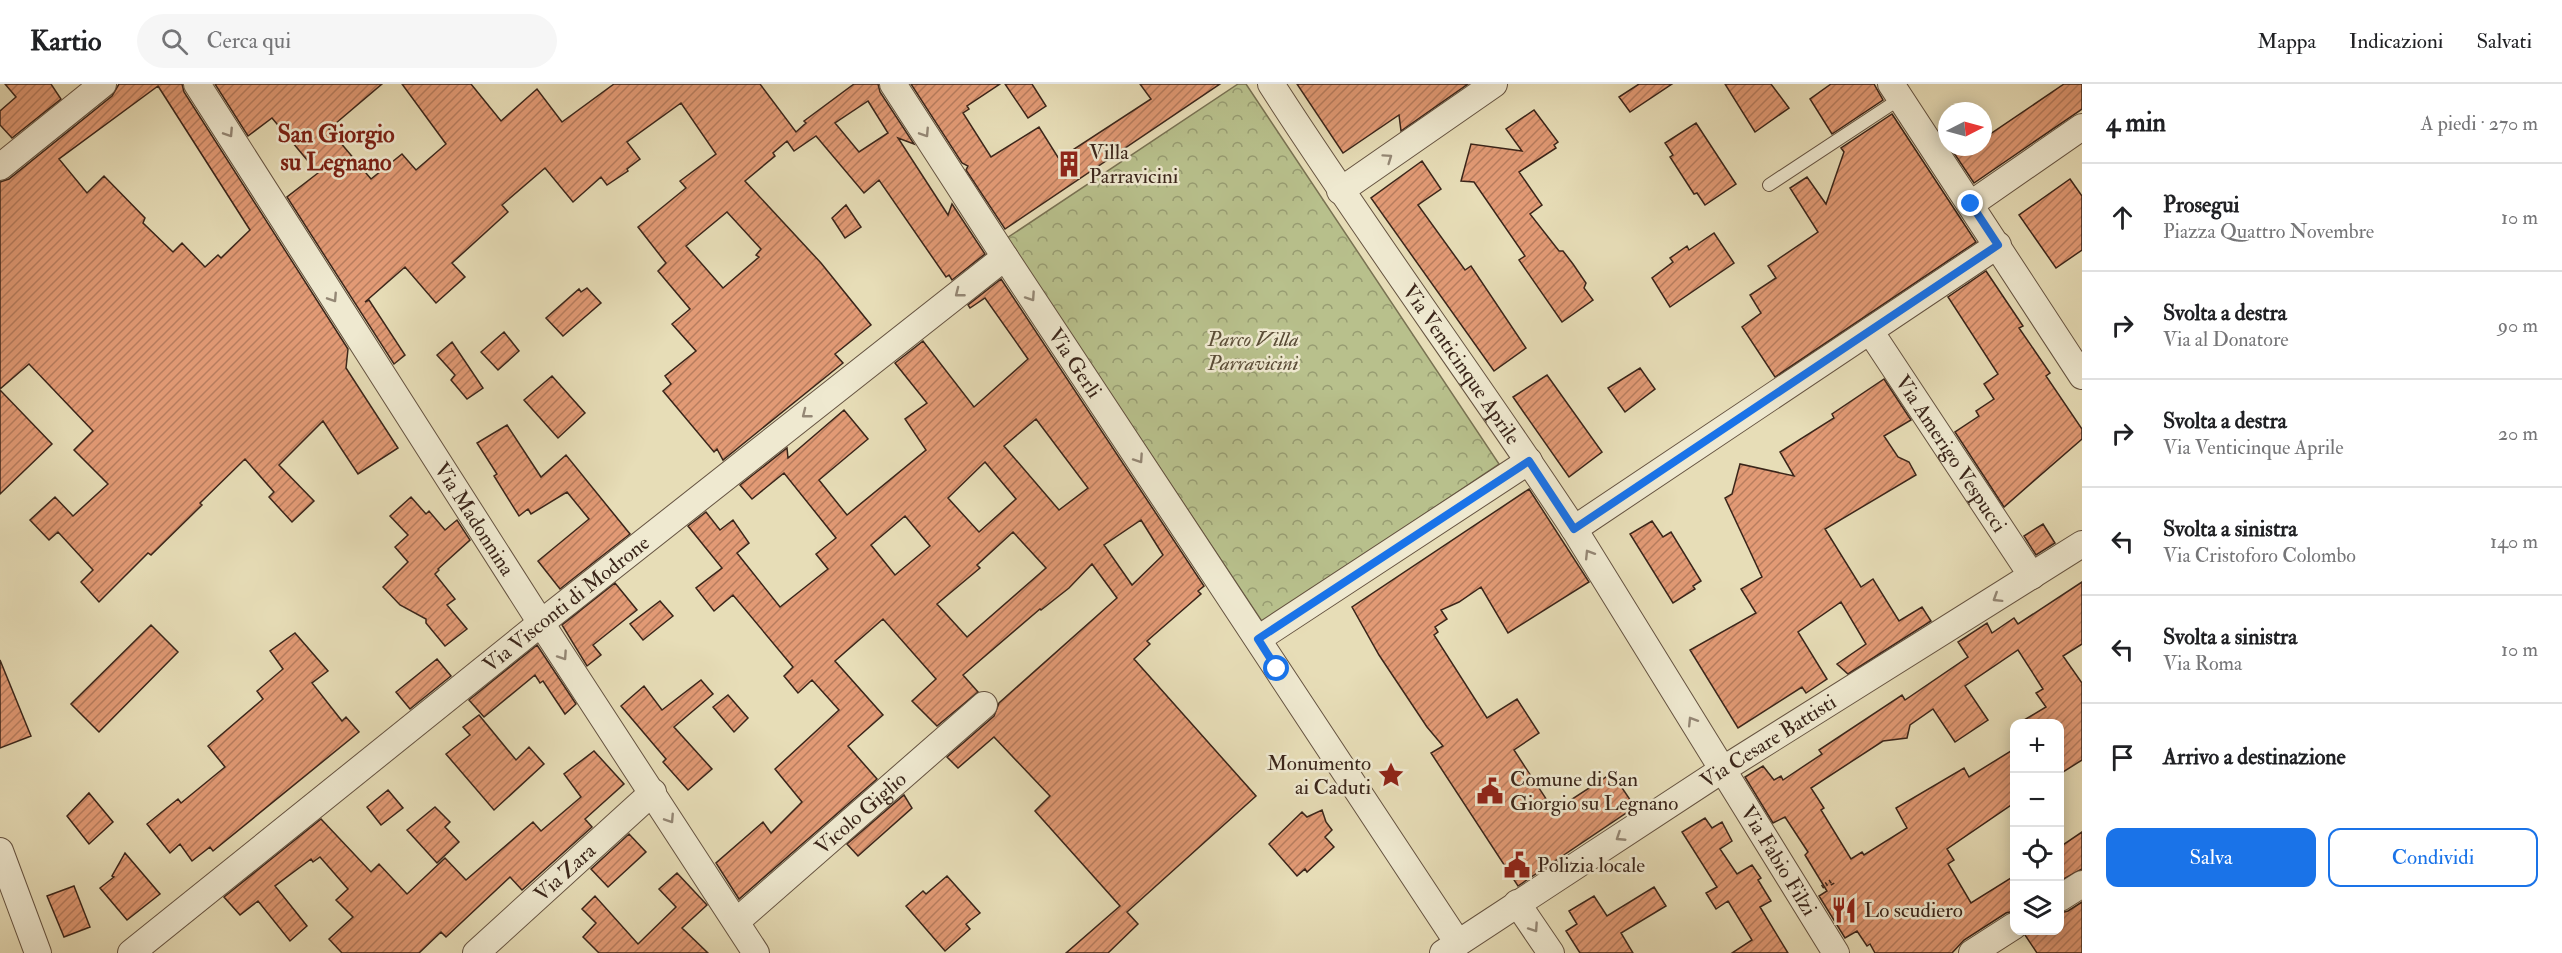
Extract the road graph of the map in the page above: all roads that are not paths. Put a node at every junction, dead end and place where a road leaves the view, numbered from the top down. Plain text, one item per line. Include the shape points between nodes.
1 (103, 84) edge
2 (197, 84) edge
3 (893, 84) edge
4 (1271, 84) edge
5 (1494, 84) edge
6 (1896, 91) edge
7 (2082, 126) edge
8 (0, 167) edge
9 (1769, 185) dead end
10 (1340, 191) junction
11 (1971, 204) junction
12 (1998, 245) junction
13 (1005, 257) junction
14 (1870, 331) junction
15 (2082, 375) edge
16 (1529, 461) junction
17 (1574, 529) junction
18 (2082, 544) edge
19 (2032, 576) junction
20 (541, 623) junction
21 (1258, 639) junction
22 (984, 705) dead end
23 (1722, 770) junction
24 (653, 792) junction
25 (0, 851) edge
26 (2082, 884) edge
27 (2064, 895) edge
28 (1517, 903) junction
29 (736, 921) junction
30 (2010, 929) edge
31 (1451, 948) edge
32 (38, 953) edge
33 (131, 953) edge
34 (476, 953) edge
35 (756, 953) edge
36 (1551, 953) edge
37 (1836, 953) edge
38 (1972, 953) edge

1 - 8 street
2 -> 20 street, Via Madonnina
3 -> 13 street, Via Gerli
4 - 10 street, Via Venticinque Aprile
10 -> 5 street
6 - 9 lane
6 - 11 street
7 - 11 street
10 - 16 street, Via Venticinque Aprile
11 - 12 street
12 - 14 street
12 - 15 street
13 -> 20 street, Via Visconti di Modrone
13 -> 21 street, Via Gerli
14 - 17 street
14 - 19 street, Via Amerigo Vespucci
16 - 17 street, Via Venticinque Aprile
16 - 21 street
23 -> 17 street, Via Venticinque Aprile
18 - 19 street, Via Cesare Battisti
19 -> 23 street, Via Cesare Battisti
20 -> 24 street, Via Madonnina
20 - 33 street, Via Visconti di Modrone
21 - 31 street, Via Gerli
22 - 29 street, Vicolo Giglio
23 -> 28 street, Via Cesare Battisti
23 - 37 street, Via Fabio Filzi
24 -> 29 street, Via Madonnina
24 - 34 street, Via Zara
25 - 32 street
26 - 27 street
28 - 31 street, Via Cesare Battisti
28 -> 36 street
29 - 35 street, Via Madonnina
30 - 38 street

